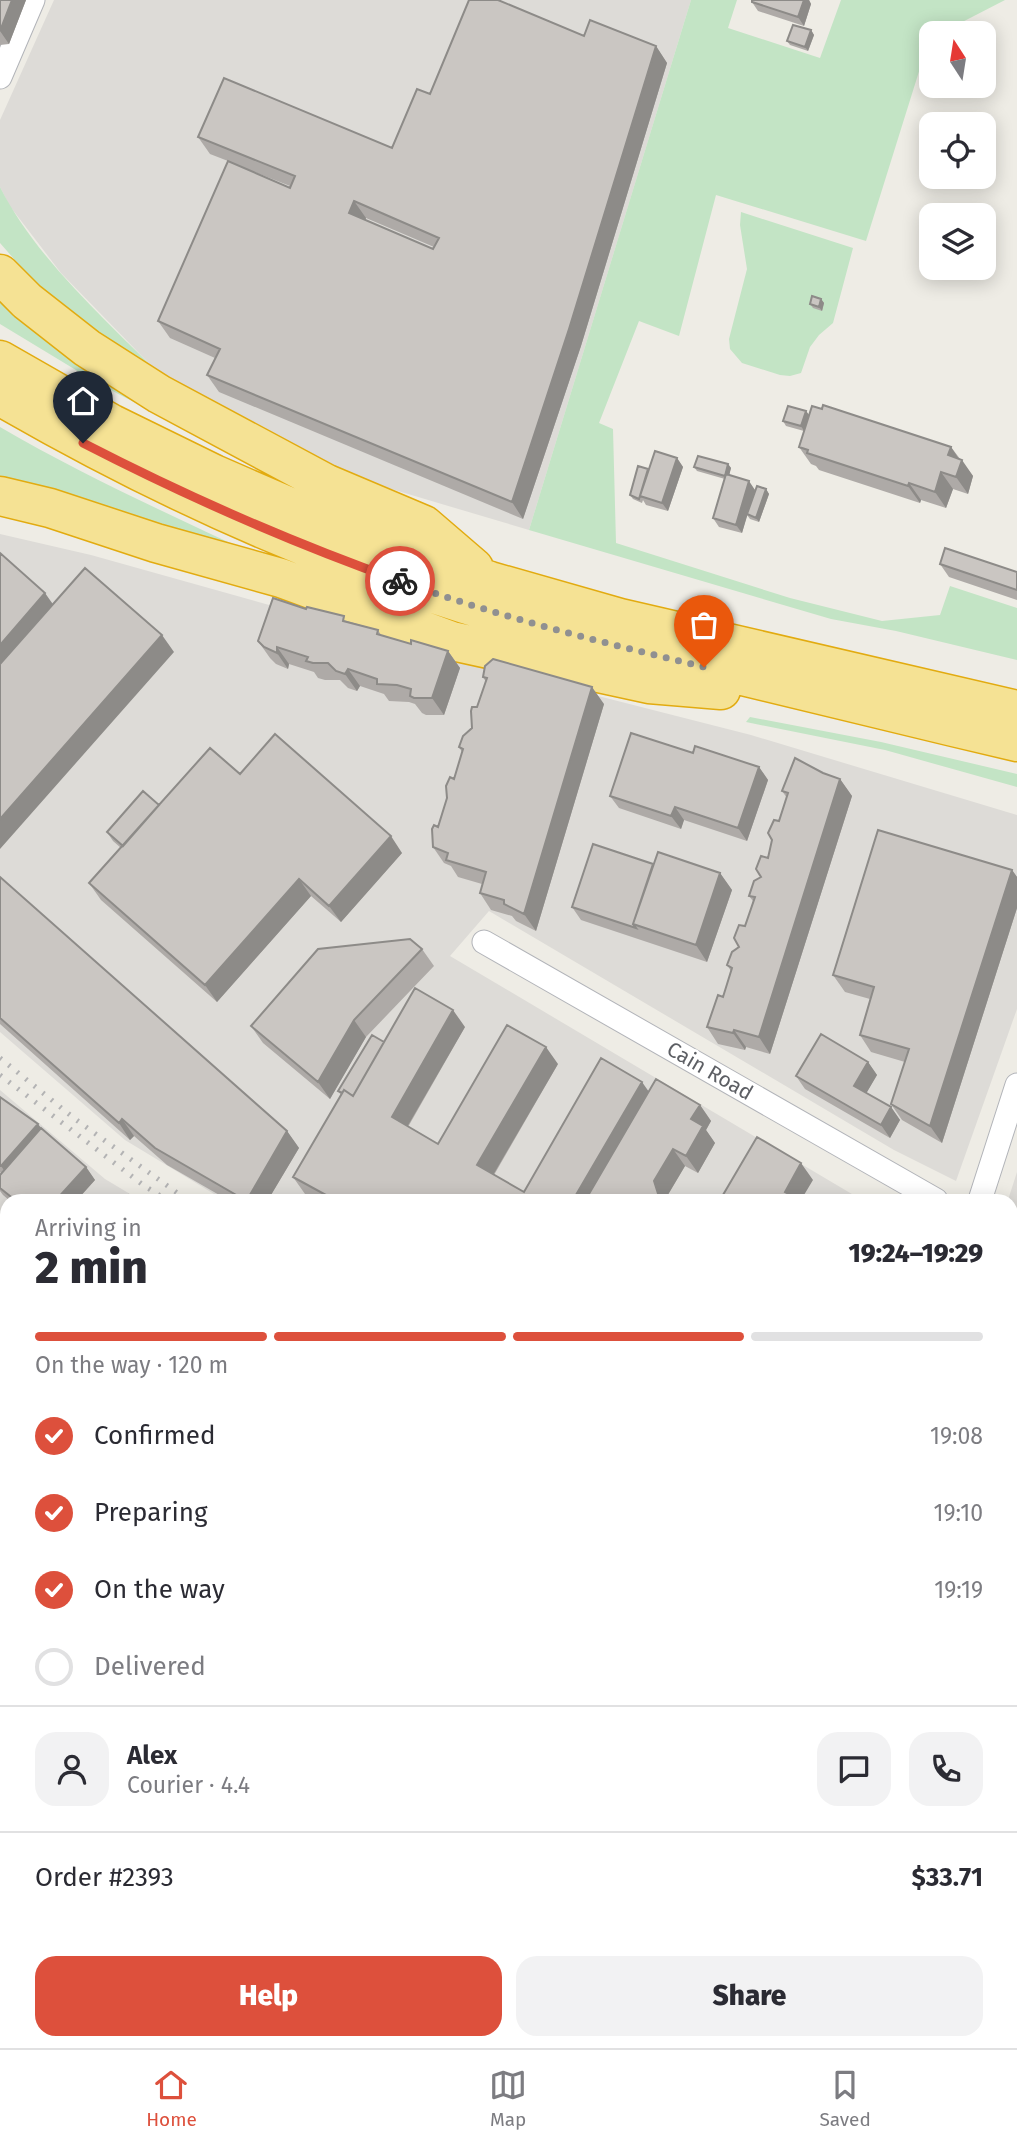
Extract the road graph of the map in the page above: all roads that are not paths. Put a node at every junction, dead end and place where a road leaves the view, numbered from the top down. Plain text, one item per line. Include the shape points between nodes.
1 (33, 0) edge
2 (0, 77) edge
3 (0, 274) edge
4 (0, 360) edge
5 (0, 396) edge
6 (0, 496) edge
7 (0, 512) edge
8 (156, 543) junction
9 (490, 581) junction
10 (838, 700) junction
11 (1017, 710) edge
12 (1017, 742) edge
13 (484, 942) dead end
14 (1017, 1085) edge
15 (925, 1194) edge
16 (982, 1194) edge

1 - 2 street
3 - 9 highway via 27,302 114,366 327,484 424,525
4 - 9 highway via 112,424 214,474 320,520
5 - 10 highway via 152,479 346,562 543,627
6 - 8 highway
7 - 8 highway
8 - 10 highway via 281,578 452,641 649,684
9 - 11 highway via 620,618
10 - 12 highway
13 - 15 street, Cain Road
14 - 16 street

